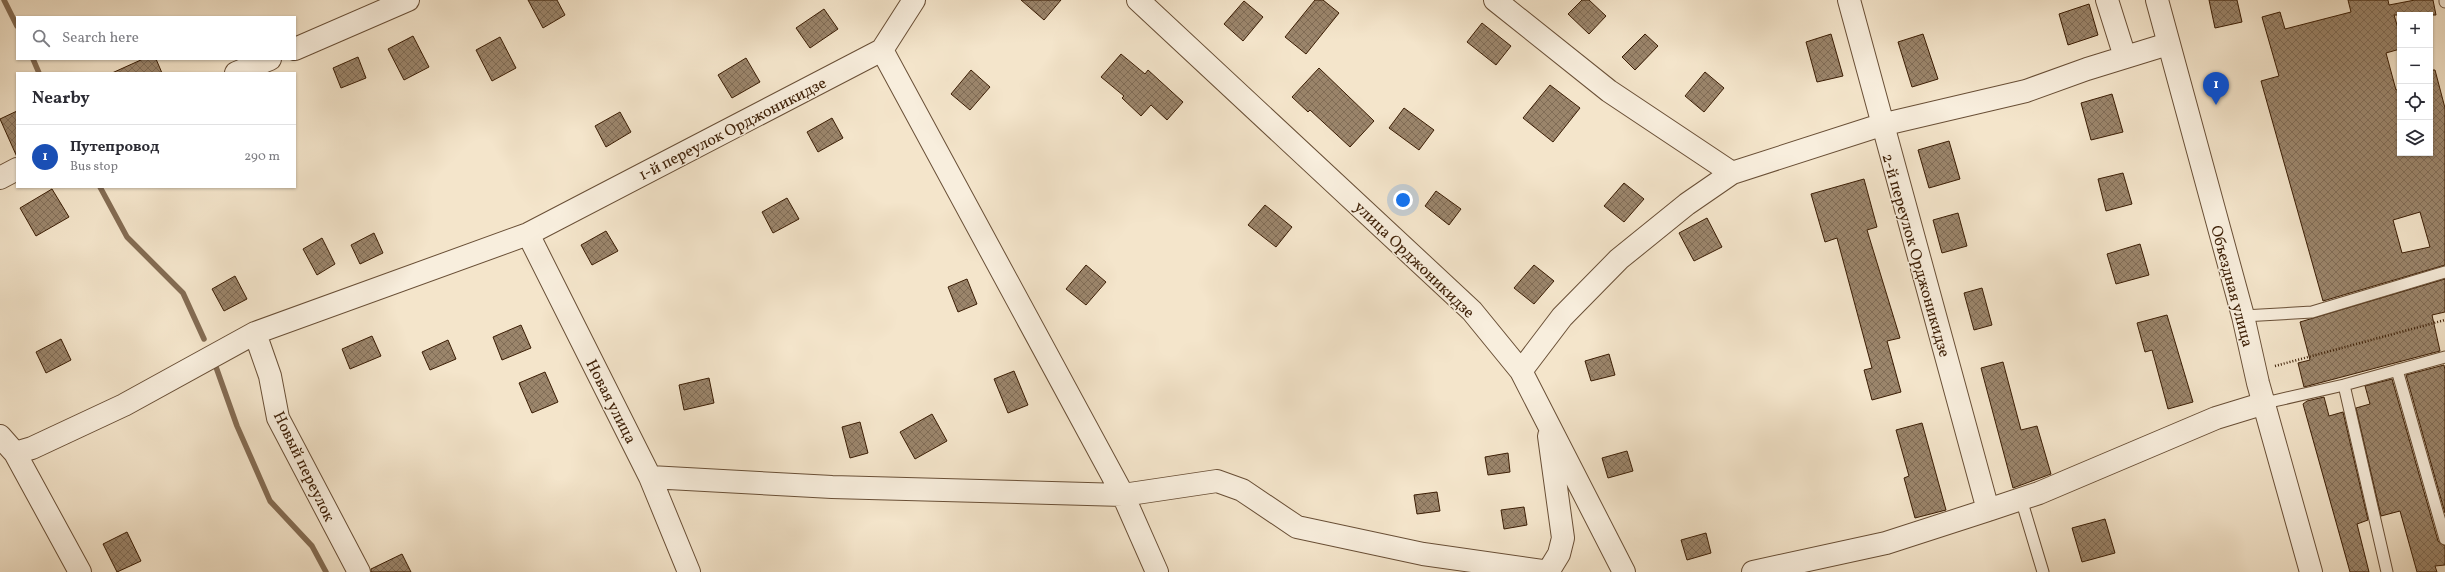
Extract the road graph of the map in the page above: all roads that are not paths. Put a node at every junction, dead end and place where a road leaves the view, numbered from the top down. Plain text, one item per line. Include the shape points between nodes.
1 (408, 0) edge
2 (914, 0) edge
3 (1138, 0) edge
4 (1495, 0) edge
5 (1849, 0) edge
6 (2107, 0) edge
7 (2157, 0) edge
8 (2168, 44) junction
9 (296, 49) edge
10 (882, 50) junction
11 (2125, 57) junction
12 (268, 60) edge
13 (238, 72) edge
14 (1881, 125) junction
15 (16, 170) edge
16 (1732, 173) junction
17 (0, 178) edge
18 (528, 234) junction
19 (2445, 272) edge
20 (2243, 316) junction
21 (255, 334) junction
22 (2445, 357) edge
23 (2397, 370) junction
24 (1521, 371) junction
25 (2344, 385) junction
26 (2265, 403) junction
27 (1546, 419) junction
28 (0, 436) edge
29 (15, 453) junction
30 (650, 477) junction
31 (1123, 495) junction
32 (2021, 499) junction
33 (1988, 510) junction
34 (2445, 539) edge
35 (80, 572) edge
36 (359, 572) edge
37 (689, 572) edge
38 (1156, 572) edge
39 (1549, 572) edge
40 (1624, 572) edge
41 (1753, 572) edge
42 (2044, 572) edge
43 (2311, 572) edge
44 (2387, 572) edge

1 - 9 street
2 - 10 street, 1-й переулок Орджоникидзе
3 - 24 street, улица Орджоникидзе via 1472,311
4 - 16 street via 1609,91
5 - 14 street, 2-й переулок Орджоникидзе
6 - 11 street
7 - 8 street, Объездная улица
8 - 11 street
8 - 20 street, Объездная улица
10 - 18 street, 1-й переулок Орджоникидзе
10 - 31 street
11 - 14 street via 2026,91
12 - 13 street
14 - 16 street
14 - 33 street, 2-й переулок Орджоникидзе
15 - 17 street
16 - 24 street via 1687,204 1619,259 1562,317
18 - 21 street, 1-й переулок Орджоникидзе
18 - 30 street, Новая улица
19 - 20 lane via 2312,312
20 - 26 street, Объездная улица via 2258,384
21 - 29 street, 1-й переулок Орджоникидзе via 124,405 32,448
21 - 36 street, Новый переулок via 270,376 278,418
22 - 23 lane
23 - 25 lane
23 - 34 lane
24 - 27 street, улица Орджоникидзе
25 - 26 lane
25 - 44 lane
26 - 32 street via 2216,418
26 - 43 street, Объездная улица
27 - 39 street via 1563,538 1559,554
27 - 40 street, улица Орджоникидзе
28 - 29 street
29 - 35 street
30 - 31 street via 832,487
30 - 37 street, Новая улица
31 - 38 street
31 - 39 street via 1218,481 1242,490 1297,527 1423,554
32 - 33 street
32 - 42 lane
33 - 41 street via 1886,543

